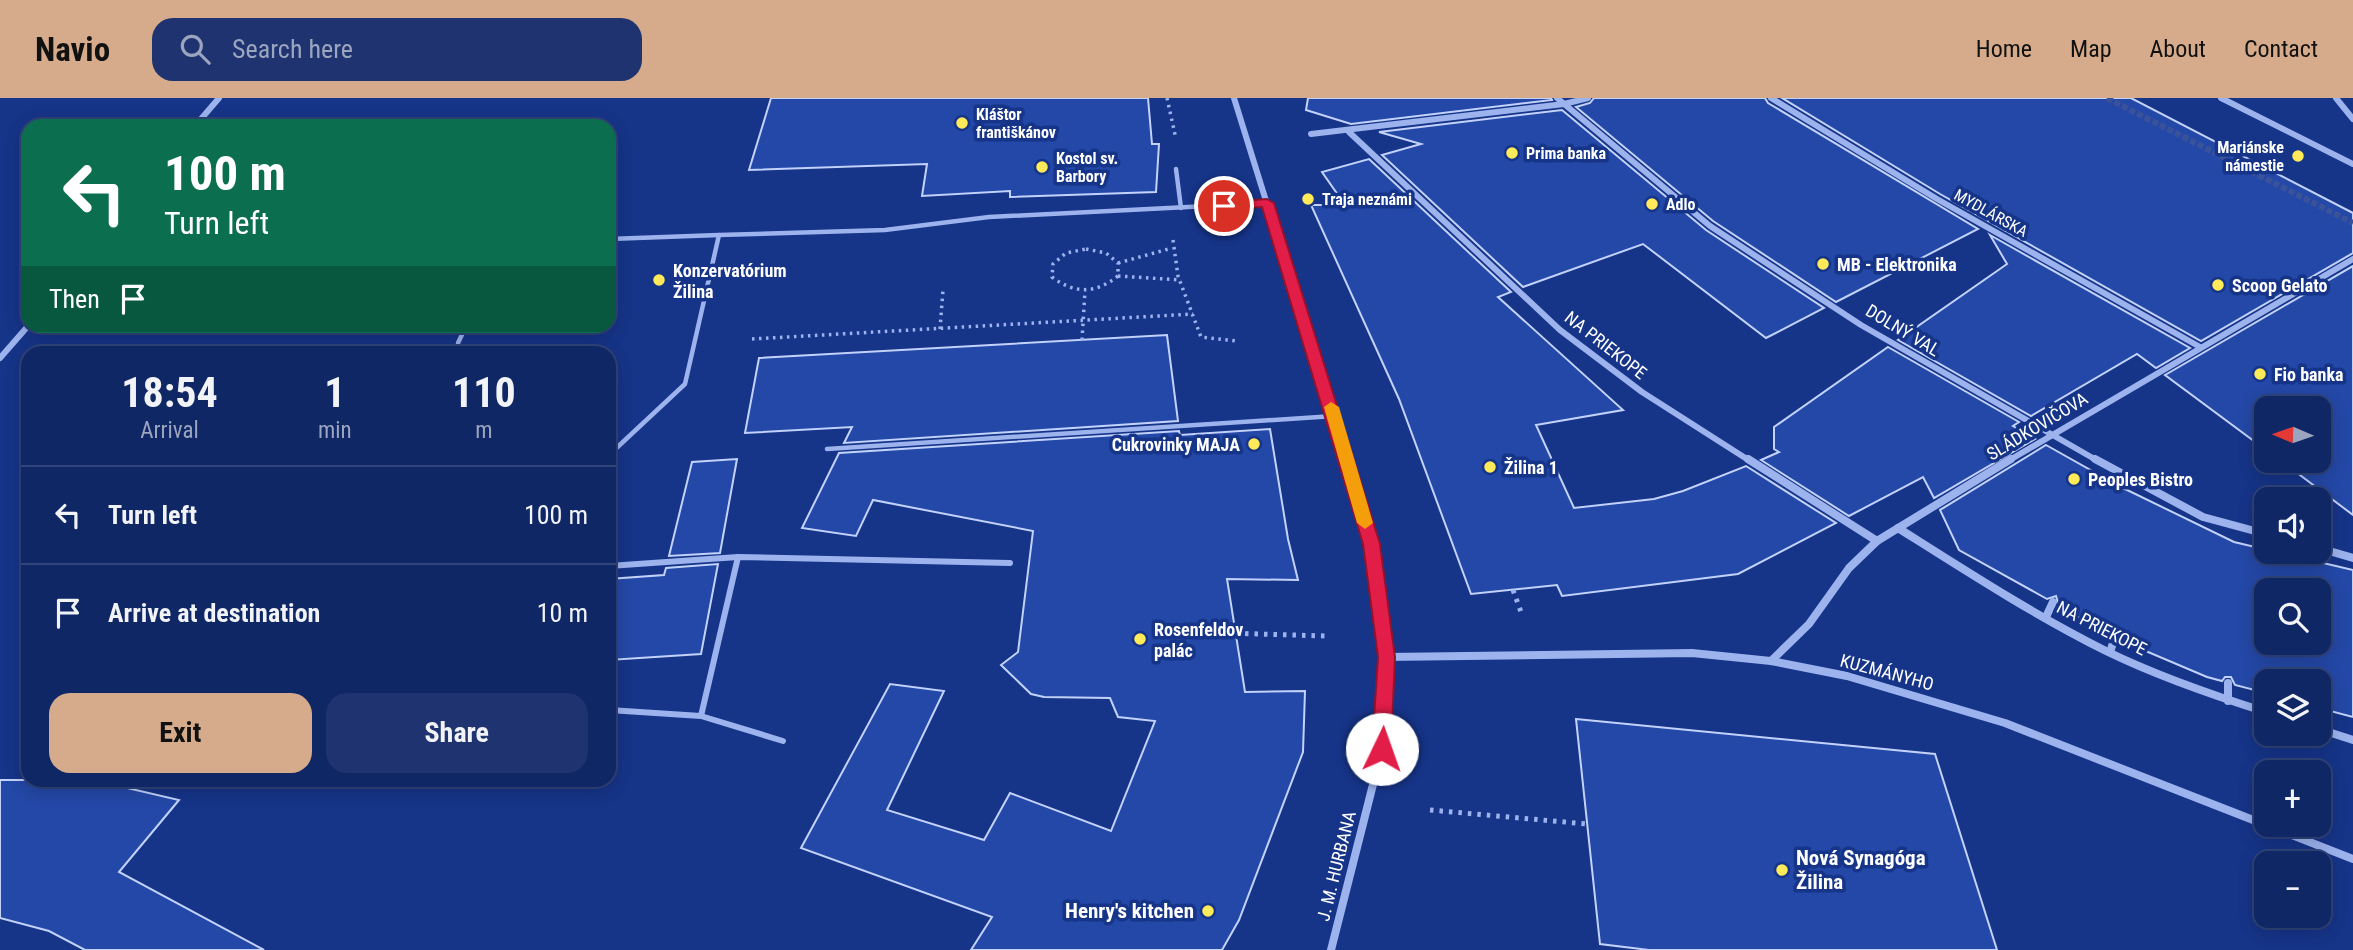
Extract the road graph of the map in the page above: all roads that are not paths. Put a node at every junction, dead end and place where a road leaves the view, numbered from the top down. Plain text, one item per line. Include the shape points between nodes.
1 (219, 98) edge
2 (1234, 98) edge
3 (1558, 98) edge
4 (1588, 98) edge
5 (1771, 98) edge
6 (2221, 98) edge
7 (2336, 98) edge
8 (1564, 104) junction
9 (2353, 118) edge
10 (201, 119) edge
11 (1349, 132) junction
12 (1311, 134) dead end
13 (2353, 164) edge
14 (1176, 169) dead end
15 (1267, 203) junction
16 (1181, 208) junction
17 (719, 234) junction
18 (616, 239) edge
19 (2353, 259) edge
20 (22, 333) edge
21 (463, 333) edge
22 (458, 343) dead end
23 (2200, 347) junction
24 (0, 358) edge
25 (1334, 416) junction
26 (2050, 435) junction
27 (616, 448) edge
28 (827, 449) dead end
29 (1898, 528) junction
30 (2254, 531) edge
31 (1877, 541) junction
32 (2331, 552) edge
33 (738, 556) junction
34 (2353, 558) edge
35 (1010, 563) dead end
36 (616, 565) edge
37 (2053, 602) dead end
38 (2046, 617) junction
39 (2115, 637) dead end
40 (2110, 652) junction
41 (1386, 657) junction
42 (1771, 661) junction
43 (2228, 683) dead end
44 (2228, 701) junction
45 (2254, 709) edge
46 (616, 710) edge
47 (701, 716) junction
48 (2331, 733) edge
49 (2353, 740) edge
50 (783, 741) dead end
51 (2353, 859) edge
52 (1331, 950) edge

1 - 10 street
2 - 15 street, J. M. HURBANA
3 - 8 street, DOLNÝ VAL
4 - 8 street
5 - 23 street, MYDLÁRSKA via 1937,199
6 - 13 street
7 - 9 street
8 - 11 street
8 - 26 street, DOLNÝ VAL via 1710,226 1861,325
11 - 12 street
11 - 31 street, NA PRIEKOPE via 1560,330 1642,392
14 - 16 lane
15 - 16 lane
15 - 25 street, J. M. HURBANA
16 - 17 lane via 989,217 885,230
17 - 18 lane
17 - 27 lane via 685,384
19 - 23 street, SLÁDKOVIČOVA
20 - 24 street
21 - 22 lane
23 - 26 street, SLÁDKOVIČOVA
25 - 28 lane
25 - 41 street, J. M. HURBANA via 1371,544
26 - 29 street, SLÁDKOVIČOVA
26 - 30 street, DOLNÝ VAL via 2203,517
29 - 31 street, SLÁDKOVIČOVA
29 - 38 street, NA PRIEKOPE
31 - 42 street, SLÁDKOVIČOVA via 1849,568 1809,624
32 - 34 street
33 - 35 lane
33 - 36 lane
33 - 47 lane
37 - 38 street
38 - 40 street, NA PRIEKOPE
39 - 40 street
40 - 44 street, NA PRIEKOPE
41 - 42 street, KUZMÁNYHO via 1692,653
41 - 52 street, J. M. HURBANA via 1382,749
42 - 51 street, KUZMÁNYHO via 1847,676 2004,723
43 - 44 street
44 - 45 street, NA PRIEKOPE
46 - 47 lane
47 - 50 lane
48 - 49 street

